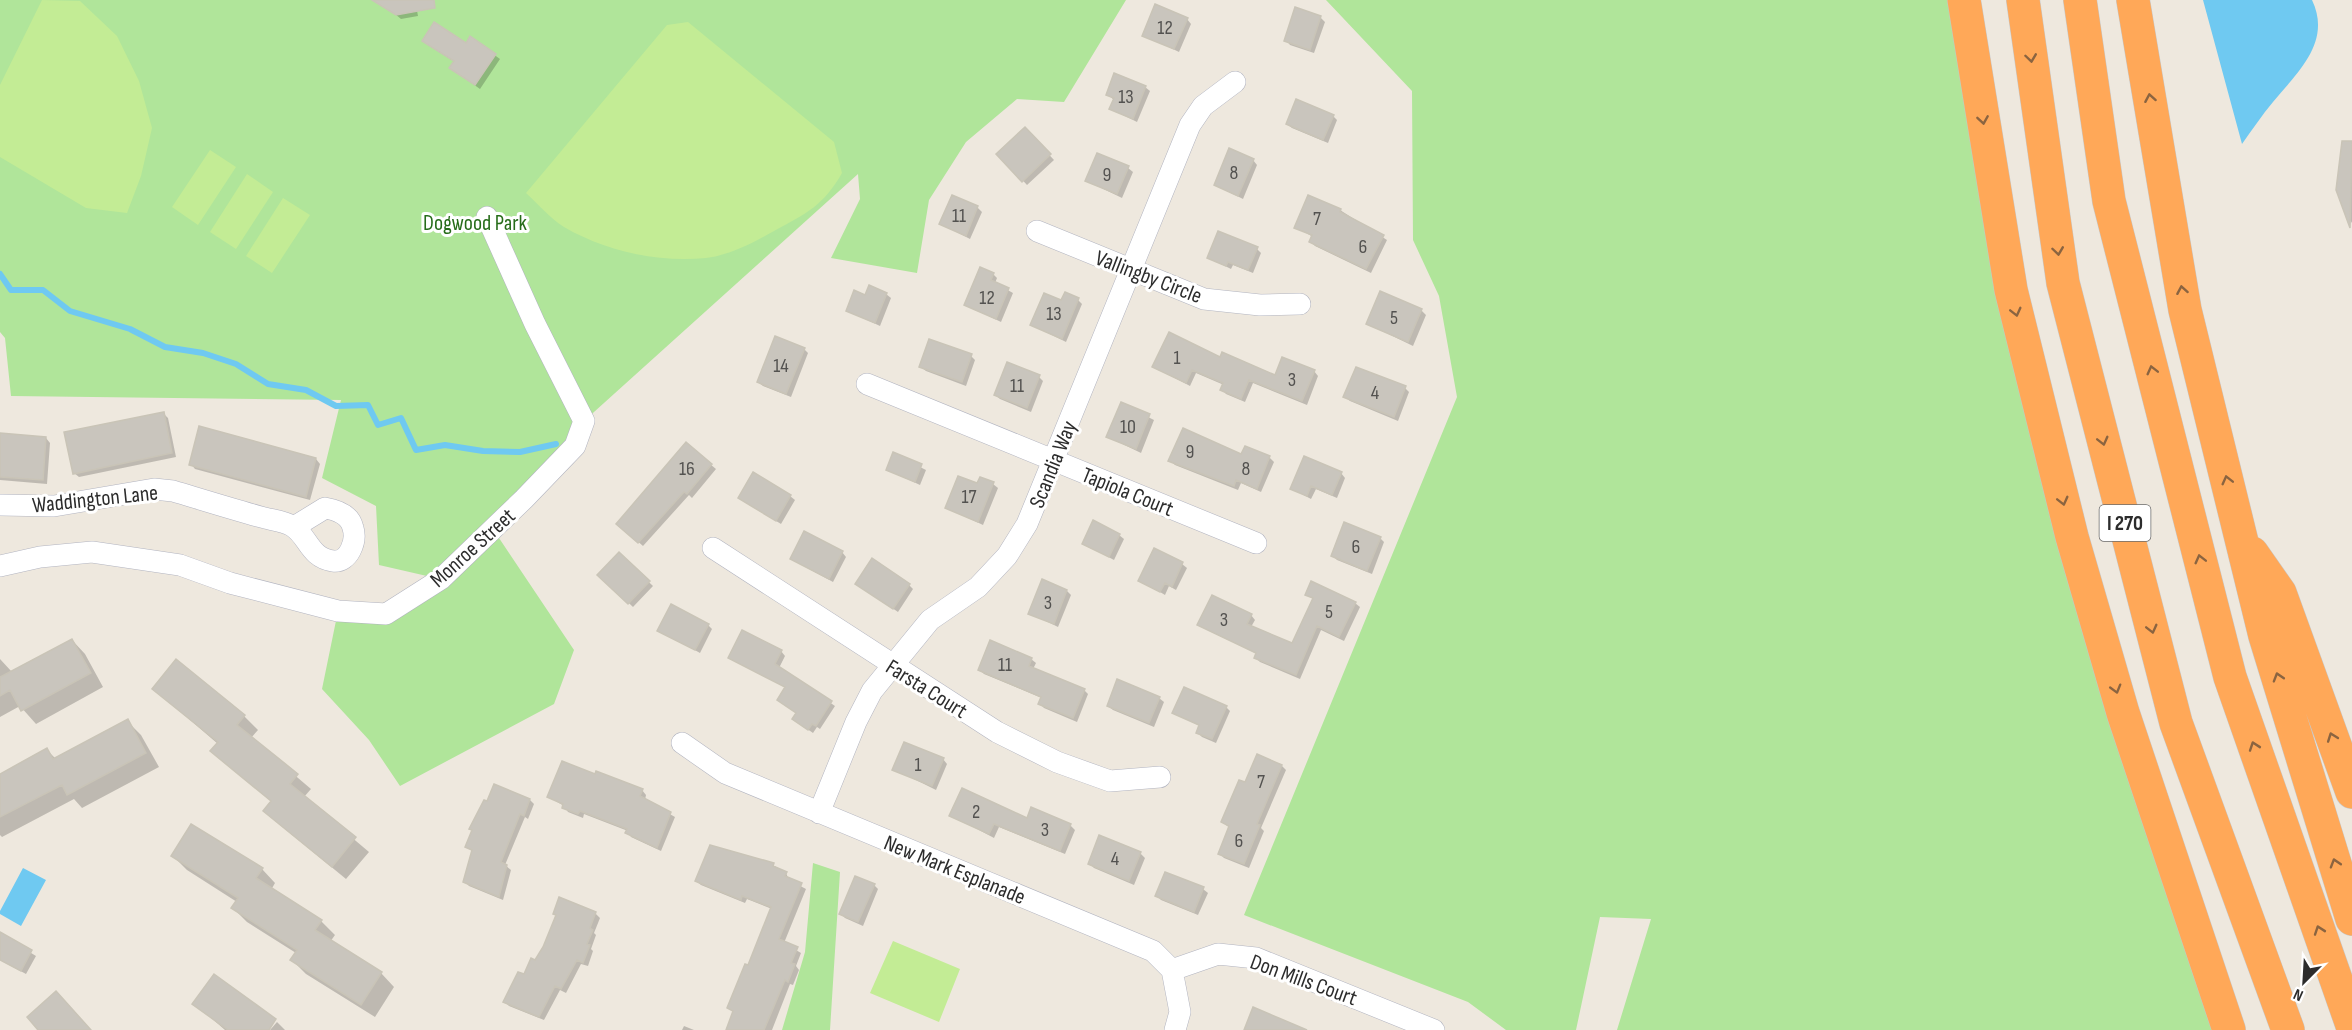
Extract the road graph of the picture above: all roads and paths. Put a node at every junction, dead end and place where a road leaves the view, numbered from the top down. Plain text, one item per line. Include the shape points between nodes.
1 (1964, 0) edge
2 (2023, 0) edge
3 (2080, 0) edge
4 (2133, 0) edge
5 (1235, 82) dead end
6 (487, 217) dead end
7 (1037, 231) dead end
8 (1132, 271) junction
9 (1300, 304) dead end
10 (867, 384) dead end
11 (1054, 460) junction
12 (0, 505) edge
13 (294, 527) dead end
14 (2240, 537) junction
15 (1256, 543) dead end
16 (713, 548) dead end
17 (0, 566) edge
18 (892, 665) junction
19 (682, 743) dead end
20 (1160, 777) dead end
21 (2352, 792) edge
22 (819, 813) junction
23 (2352, 920) edge
24 (1172, 970) junction
25 (2352, 1025) edge
26 (1175, 1030) edge
27 (1434, 1030) edge
28 (2229, 1030) edge
29 (2288, 1030) edge

1 -> 28 highway, I 270 via 2011,290 2072,537 2123,713
2 -> 29 highway, I 270 via 2063,283 2176,723
25 -> 3 highway via 2230,677 2109,201
14 -> 4 highway via 2185,310
5 - 8 street, Scandia Way via 1203,106 1190,125
6 - 17 street, Monroe Street via 584,422 575,446 441,579 386,615 338,611 230,583 180,565 92,552
7 - 8 street, Vallingby Circle
8 - 9 street, Vallingby Circle via 1204,299 1260,305
8 - 11 street, Scandia Way
10 - 11 street, Tapiola Court
11 - 15 street, Tapiola Court
11 - 18 street, Scandia Way via 1027,524 1007,556 978,587 930,620
12 - 13 street, Waddington Lane via 54,506 154,489 173,491
21 -> 14 highway via 2280,593
23 -> 14 highway via 2265,636
16 - 18 street, Farsta Court
18 - 20 street, Farsta Court via 997,732 1057,762 1110,781
18 - 22 street, Scandia Way via 872,691 856,722
19 - 22 street, New Mark Esplanade via 725,772
22 - 24 street, New Mark Esplanade via 1153,951
24 - 26 street via 1180,1012
24 - 27 street, Don Mills Court via 1218,954 1256,958

